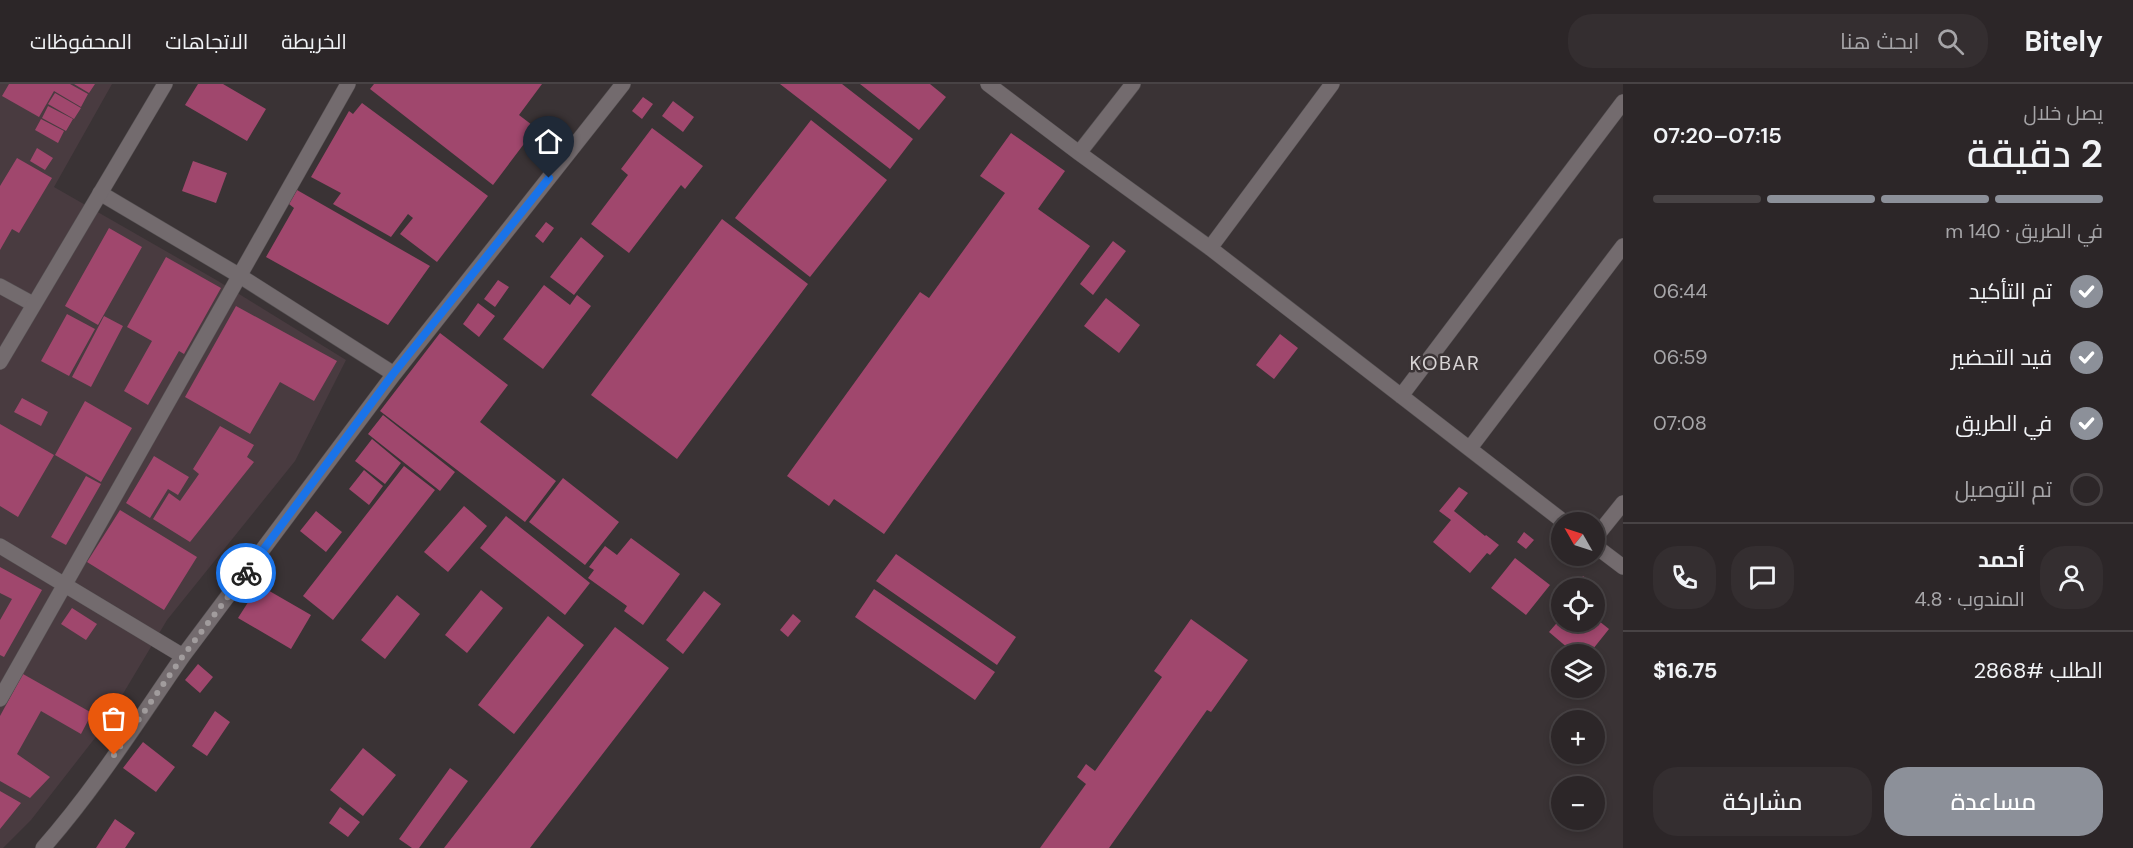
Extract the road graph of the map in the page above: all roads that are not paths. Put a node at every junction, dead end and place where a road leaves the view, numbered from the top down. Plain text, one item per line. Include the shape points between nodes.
1 (165, 84) edge
2 (348, 84) edge
3 (623, 84) edge
4 (988, 84) edge
5 (1132, 84) edge
6 (1332, 84) edge
7 (1623, 102) edge
8 (1079, 153) junction
9 (100, 193) junction
10 (1623, 246) edge
11 (1210, 248) junction
12 (240, 276) junction
13 (0, 286) edge
14 (33, 304) junction
15 (0, 362) edge
16 (393, 374) junction
17 (1401, 396) junction
18 (1470, 448) junction
19 (1623, 503) edge
20 (1551, 512) edge
21 (1605, 525) edge
22 (0, 546) edge
23 (1605, 553) edge
24 (1623, 567) edge
25 (64, 584) junction
26 (183, 656) junction
27 (0, 699) edge
28 (42, 848) edge

1 - 9 street
2 - 12 street
3 - 16 street
4 - 8 street
5 - 8 street
6 - 11 street
7 - 17 street
8 - 11 street
9 - 12 street
9 - 14 street
10 - 18 street
11 - 17 street
12 - 16 street
12 - 25 street
13 - 14 street
14 - 15 street
16 - 26 street
17 - 18 street
18 - 20 street
19 - 21 street
22 - 25 street
23 - 24 street
25 - 26 street
25 - 27 street
26 - 28 street via 60,829

